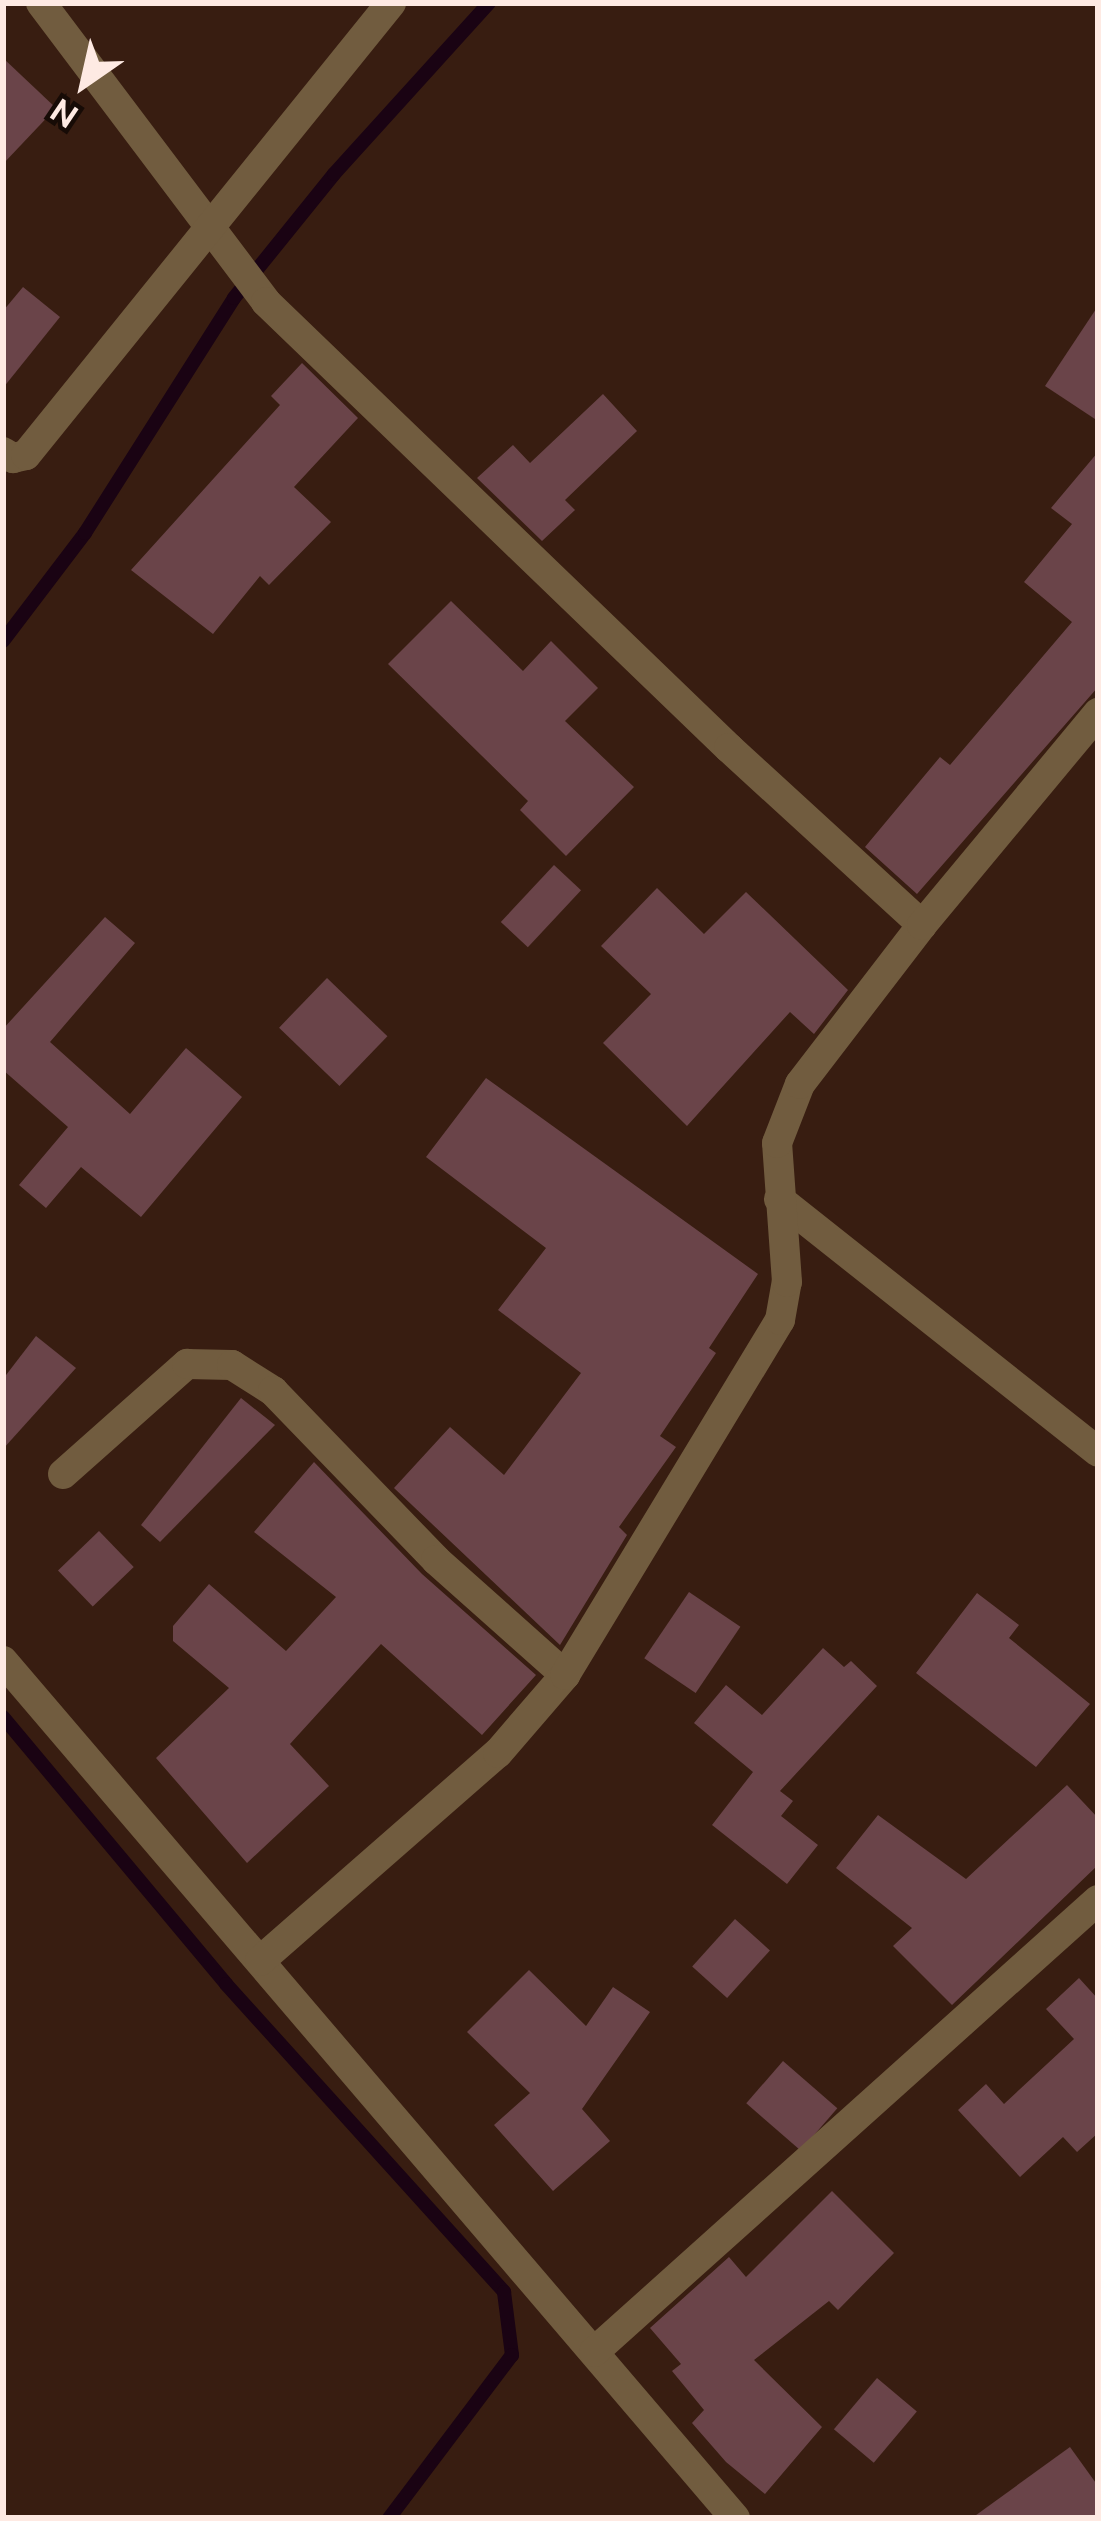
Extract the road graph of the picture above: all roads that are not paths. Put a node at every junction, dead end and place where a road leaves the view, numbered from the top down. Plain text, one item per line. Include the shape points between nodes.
1 (41, 3) edge
2 (391, 3) edge
3 (216, 232) junction
4 (3, 452) edge
5 (1098, 713) edge
6 (922, 925) junction
7 (779, 1199) junction
8 (1098, 1452) edge
9 (63, 1474) dead end
10 (3, 1661) edge
11 (565, 1675) junction
12 (1098, 1900) edge
13 (260, 1961) junction
14 (594, 2352) junction
15 (735, 2518) edge

1 - 3 street
2 - 3 street
3 - 4 street via 26,455
3 - 6 street via 266,302
5 - 6 street
6 - 7 street via 800,1084 778,1143
7 - 8 street
7 - 11 street via 788,1282 780,1320
9 - 11 street via 187,1364 232,1365 273,1391 436,1560
10 - 13 street
11 - 13 street via 498,1753
12 - 14 street
13 - 14 street
14 - 15 street

